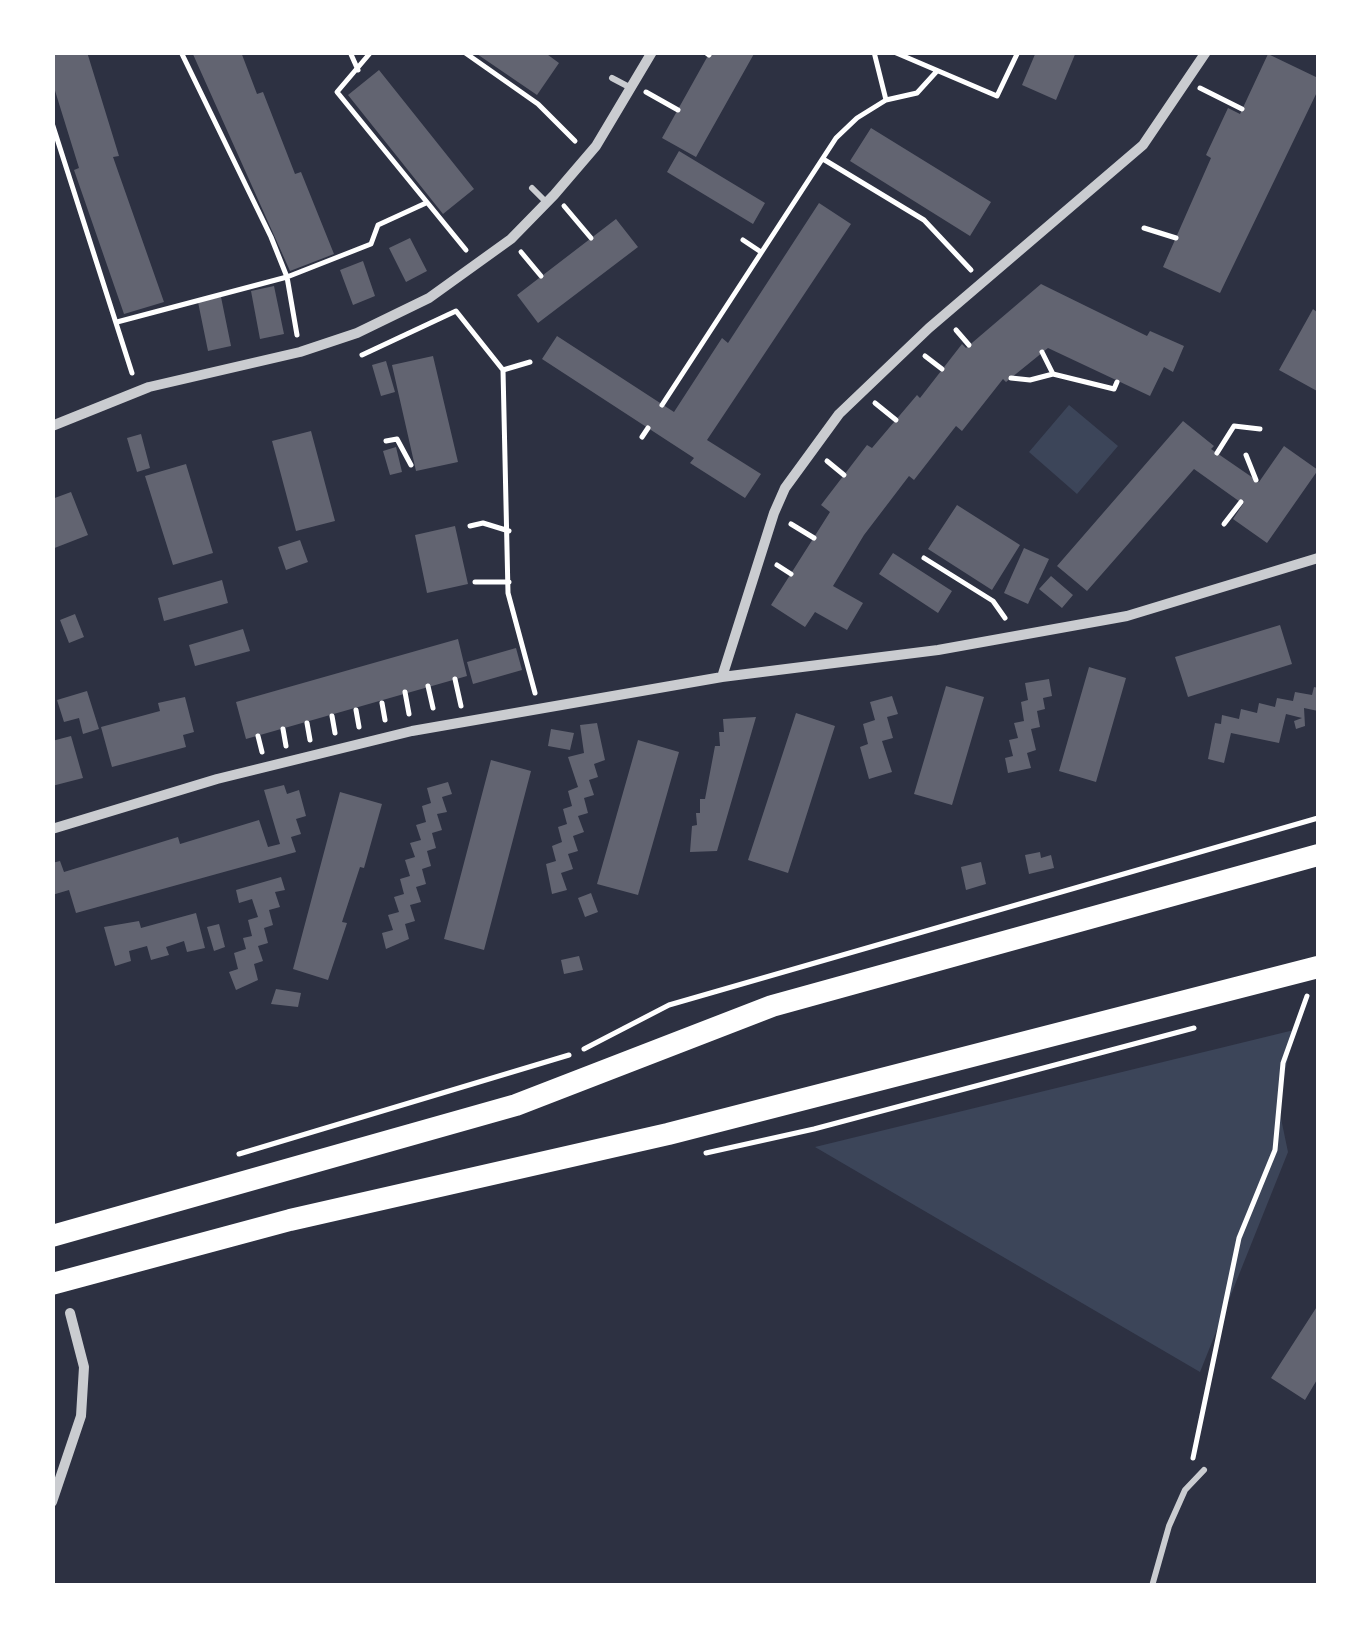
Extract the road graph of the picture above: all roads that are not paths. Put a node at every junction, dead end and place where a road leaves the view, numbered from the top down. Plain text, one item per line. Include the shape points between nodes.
1 (652, 52) edge
2 (1206, 52) edge
3 (612, 78) dead end
4 (632, 87) junction
5 (532, 188) dead end
6 (550, 199) junction
7 (52, 426) edge
8 (1318, 558) edge
9 (722, 677) junction
10 (52, 828) edge
11 (1318, 855) edge
12 (1318, 966) edge
13 (52, 1236) edge
14 (52, 1284) edge
15 (70, 1313) dead end
16 (1204, 1470) dead end
17 (52, 1502) edge
18 (1152, 1586) edge

1 - 4 street
2 - 9 street via 1144,145 840,414 785,488
3 - 4 lane
4 - 6 street via 589,155
5 - 6 lane
6 - 7 street via 511,239 428,298 356,334 138,391
8 - 9 street via 1127,616 938,650
9 - 10 street via 324,750
11 - 13 main road via 772,1006 516,1106
12 - 14 main road
15 - 17 street via 84,1368 81,1416
16 - 18 lane via 1185,1490

